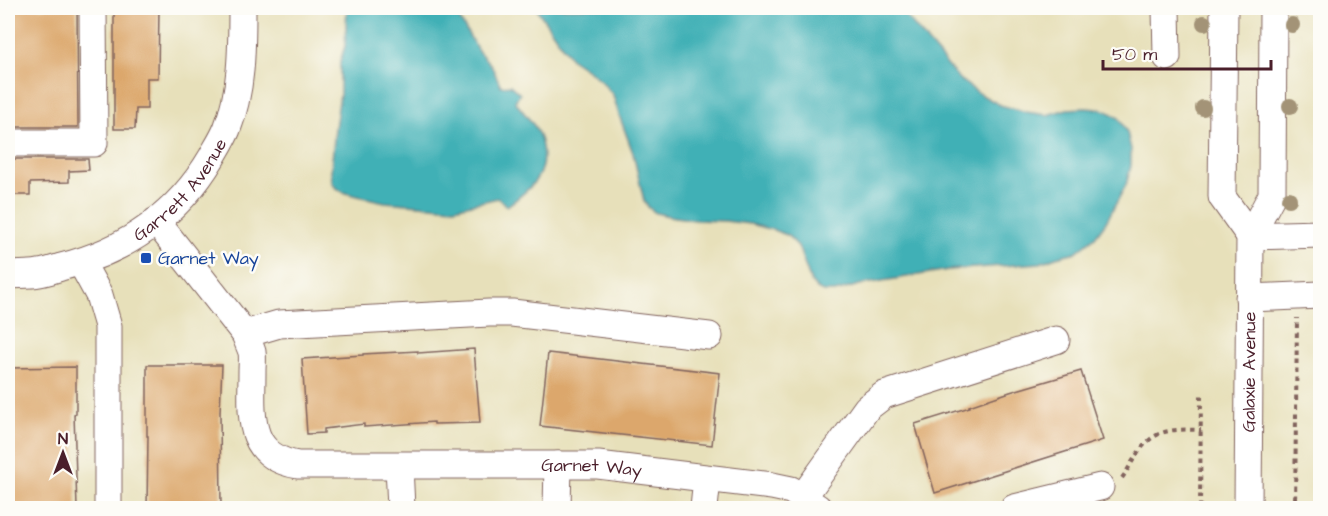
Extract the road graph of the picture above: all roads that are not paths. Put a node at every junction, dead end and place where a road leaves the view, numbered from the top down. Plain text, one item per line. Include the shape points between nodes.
1 (93, 8) edge
2 (242, 8) edge
3 (1166, 8) edge
4 (1224, 8) edge
5 (1273, 8) edge
6 (1167, 57) dead end
7 (8, 143) edge
8 (156, 221) junction
9 (1320, 234) edge
10 (1250, 236) junction
11 (81, 262) junction
12 (8, 274) edge
13 (1309, 296) edge
14 (1249, 298) junction
15 (245, 334) junction
16 (709, 336) dead end
17 (1056, 340) dead end
18 (558, 465) junction
19 (399, 466) junction
20 (707, 479) junction
21 (1100, 487) road end
22 (810, 503) edge
23 (108, 508) edge
24 (401, 508) edge
25 (557, 508) edge
26 (704, 508) edge
27 (1014, 508) edge
28 (1248, 508) edge

1 - 7 street via 94,143
2 - 8 street, Garrett Avenue via 241,66 227,130 194,184
3 - 6 street
4 - 10 street via 1222,197
5 - 10 street, Galaxie Avenue via 1272,195
8 - 11 street, Garrett Avenue via 119,246
8 - 15 street, Garnet Way
9 - 10 street
10 - 14 street, Galaxie Avenue
11 - 12 street, Garrett Avenue via 40,273
11 - 23 street via 99,295 108,326
13 - 14 street
14 - 28 street, Galaxie Avenue
15 - 16 street via 279,324 489,313
15 - 19 street, Garnet Way via 252,352 252,418 255,435 263,448 285,463 298,465
17 - 22 street via 884,395 867,408
18 - 19 street, Garnet Way
18 - 20 street, Garnet Way via 598,465
18 - 25 street
19 - 24 street
20 - 22 street, Garnet Way via 791,490
20 - 26 street
21 - 27 street

